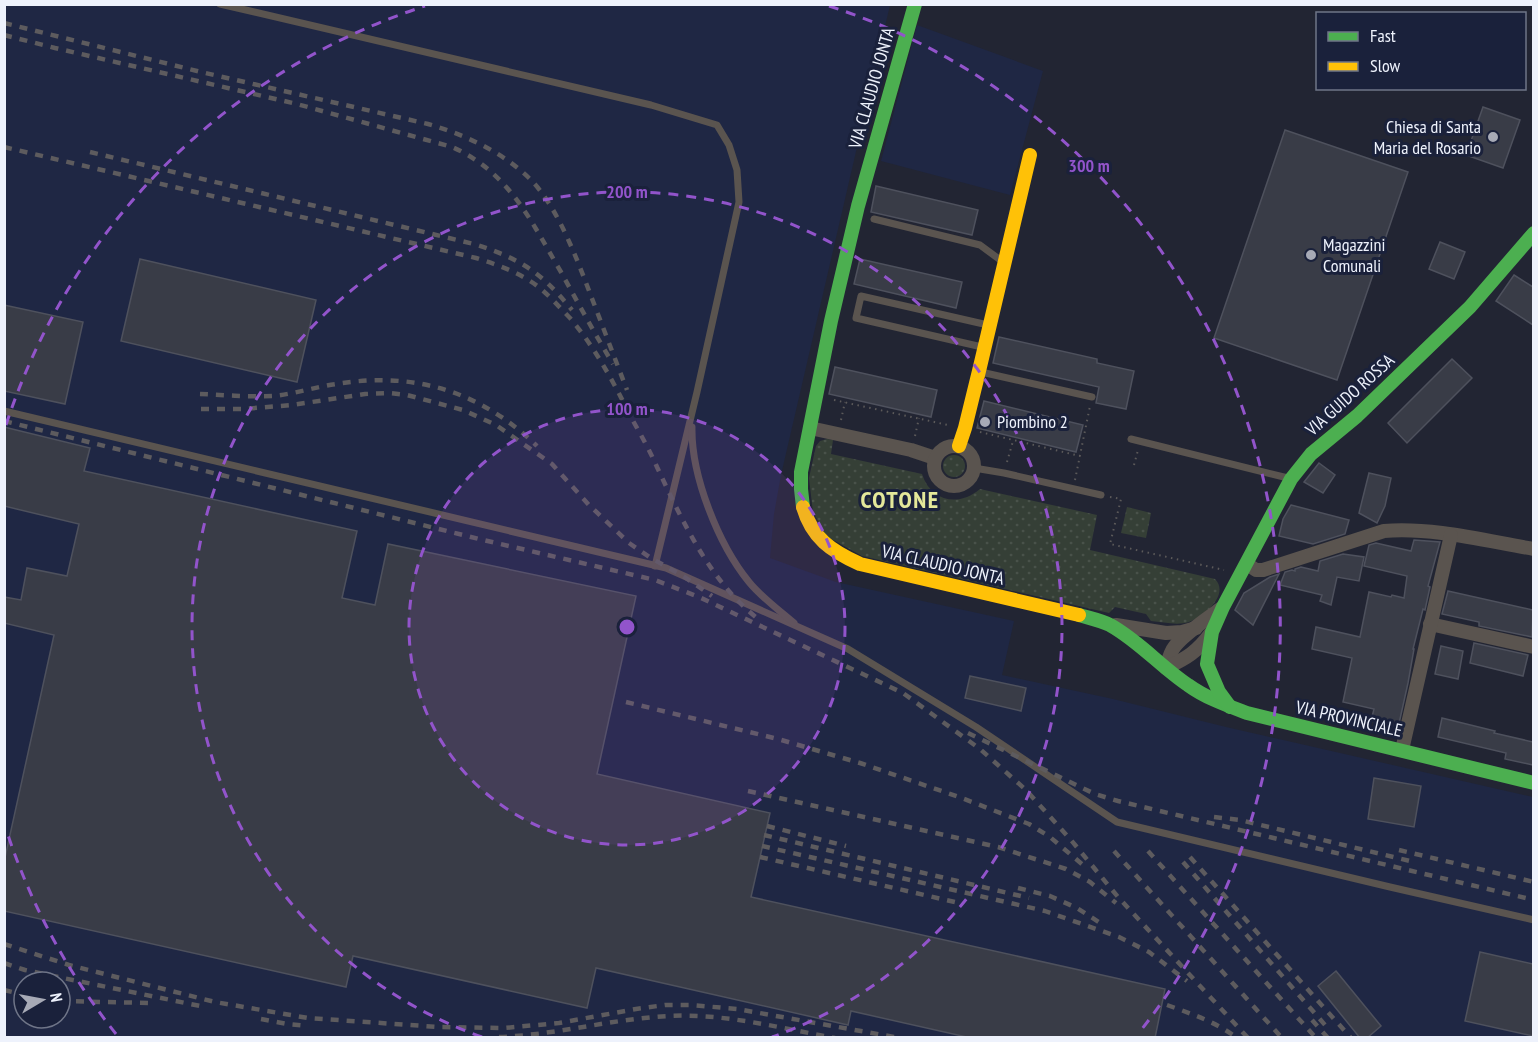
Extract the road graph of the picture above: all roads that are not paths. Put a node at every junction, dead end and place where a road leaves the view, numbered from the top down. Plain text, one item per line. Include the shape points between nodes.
1 (220, 4) edge
2 (915, 4) edge
3 (1030, 156) dead end
4 (874, 219) dead end
5 (1533, 233) edge
6 (1005, 263) junction
7 (990, 325) junction
8 (984, 348) junction
9 (979, 371) junction
10 (1092, 397) road end
11 (4, 411) edge
12 (692, 414) junction
13 (810, 428) junction
14 (1131, 439) dead end
15 (959, 446) junction
16 (935, 458) junction
17 (974, 468) junction
18 (1291, 479) junction
19 (1101, 495) road end
20 (1450, 535) junction
21 (1533, 549) edge
22 (1246, 564) junction
23 (655, 566) junction
24 (1223, 607) junction
25 (1108, 624) junction
26 (1430, 624) junction
27 (798, 627) junction
28 (1196, 628) junction
29 (1212, 632) junction
30 (1533, 647) edge
31 (1166, 668) junction
32 (1230, 707) junction
33 (1402, 750) junction
34 (1533, 783) edge
35 (1533, 920) edge

1 - 12 lane via 651,105 717,125 737,170 739,202
2 - 13 street, VIA CLAUDIO JONTA via 858,206
3 - 6 street
4 - 6 lane via 980,245
5 - 18 street, VIA GUIDO ROSSA via 1470,307 1357,416 1311,454
6 - 7 street
7 - 8 street
7 - 8 lane via 861,296 856,318
8 - 9 street
9 - 10 lane
9 - 15 street
11 - 23 lane
12 - 23 lane
12 - 27 lane via 691,440 701,489 725,547 750,582
13 - 16 street
13 - 25 street, VIA CLAUDIO JONTA via 801,472 801,501 812,529 832,551 860,564
14 - 18 lane
15 - 16 street via 945,448
15 - 17 street via 970,454
16 - 17 street via 935,473 953,486 967,481
17 - 19 lane
18 - 22 street, VIA GUIDO ROSSA
20 - 21 street
20 - 22 street via 1384,531 1263,570
20 - 26 street
22 - 24 street, VIA GUIDO ROSSA
23 - 27 lane
24 - 28 street, VIA GUIDO ROSSA
24 - 29 street, VIA GUIDO ROSSA
25 - 28 street, VIA GUIDO ROSSA via 1166,633
25 - 31 street, VIA CLAUDIO JONTA
26 - 30 street
26 - 33 street
27 - 35 lane via 849,649 1117,822
28 - 31 street, VIA GUIDO ROSSA via 1174,646
29 - 31 street, VIA GUIDO ROSSA via 1189,657
29 - 32 street, VIA GUIDO ROSSA via 1207,664
31 - 32 street, VIA PROVINCIALE via 1205,696
32 - 33 street, VIA PROVINCIALE
33 - 34 street, VIA PROVINCIALE

